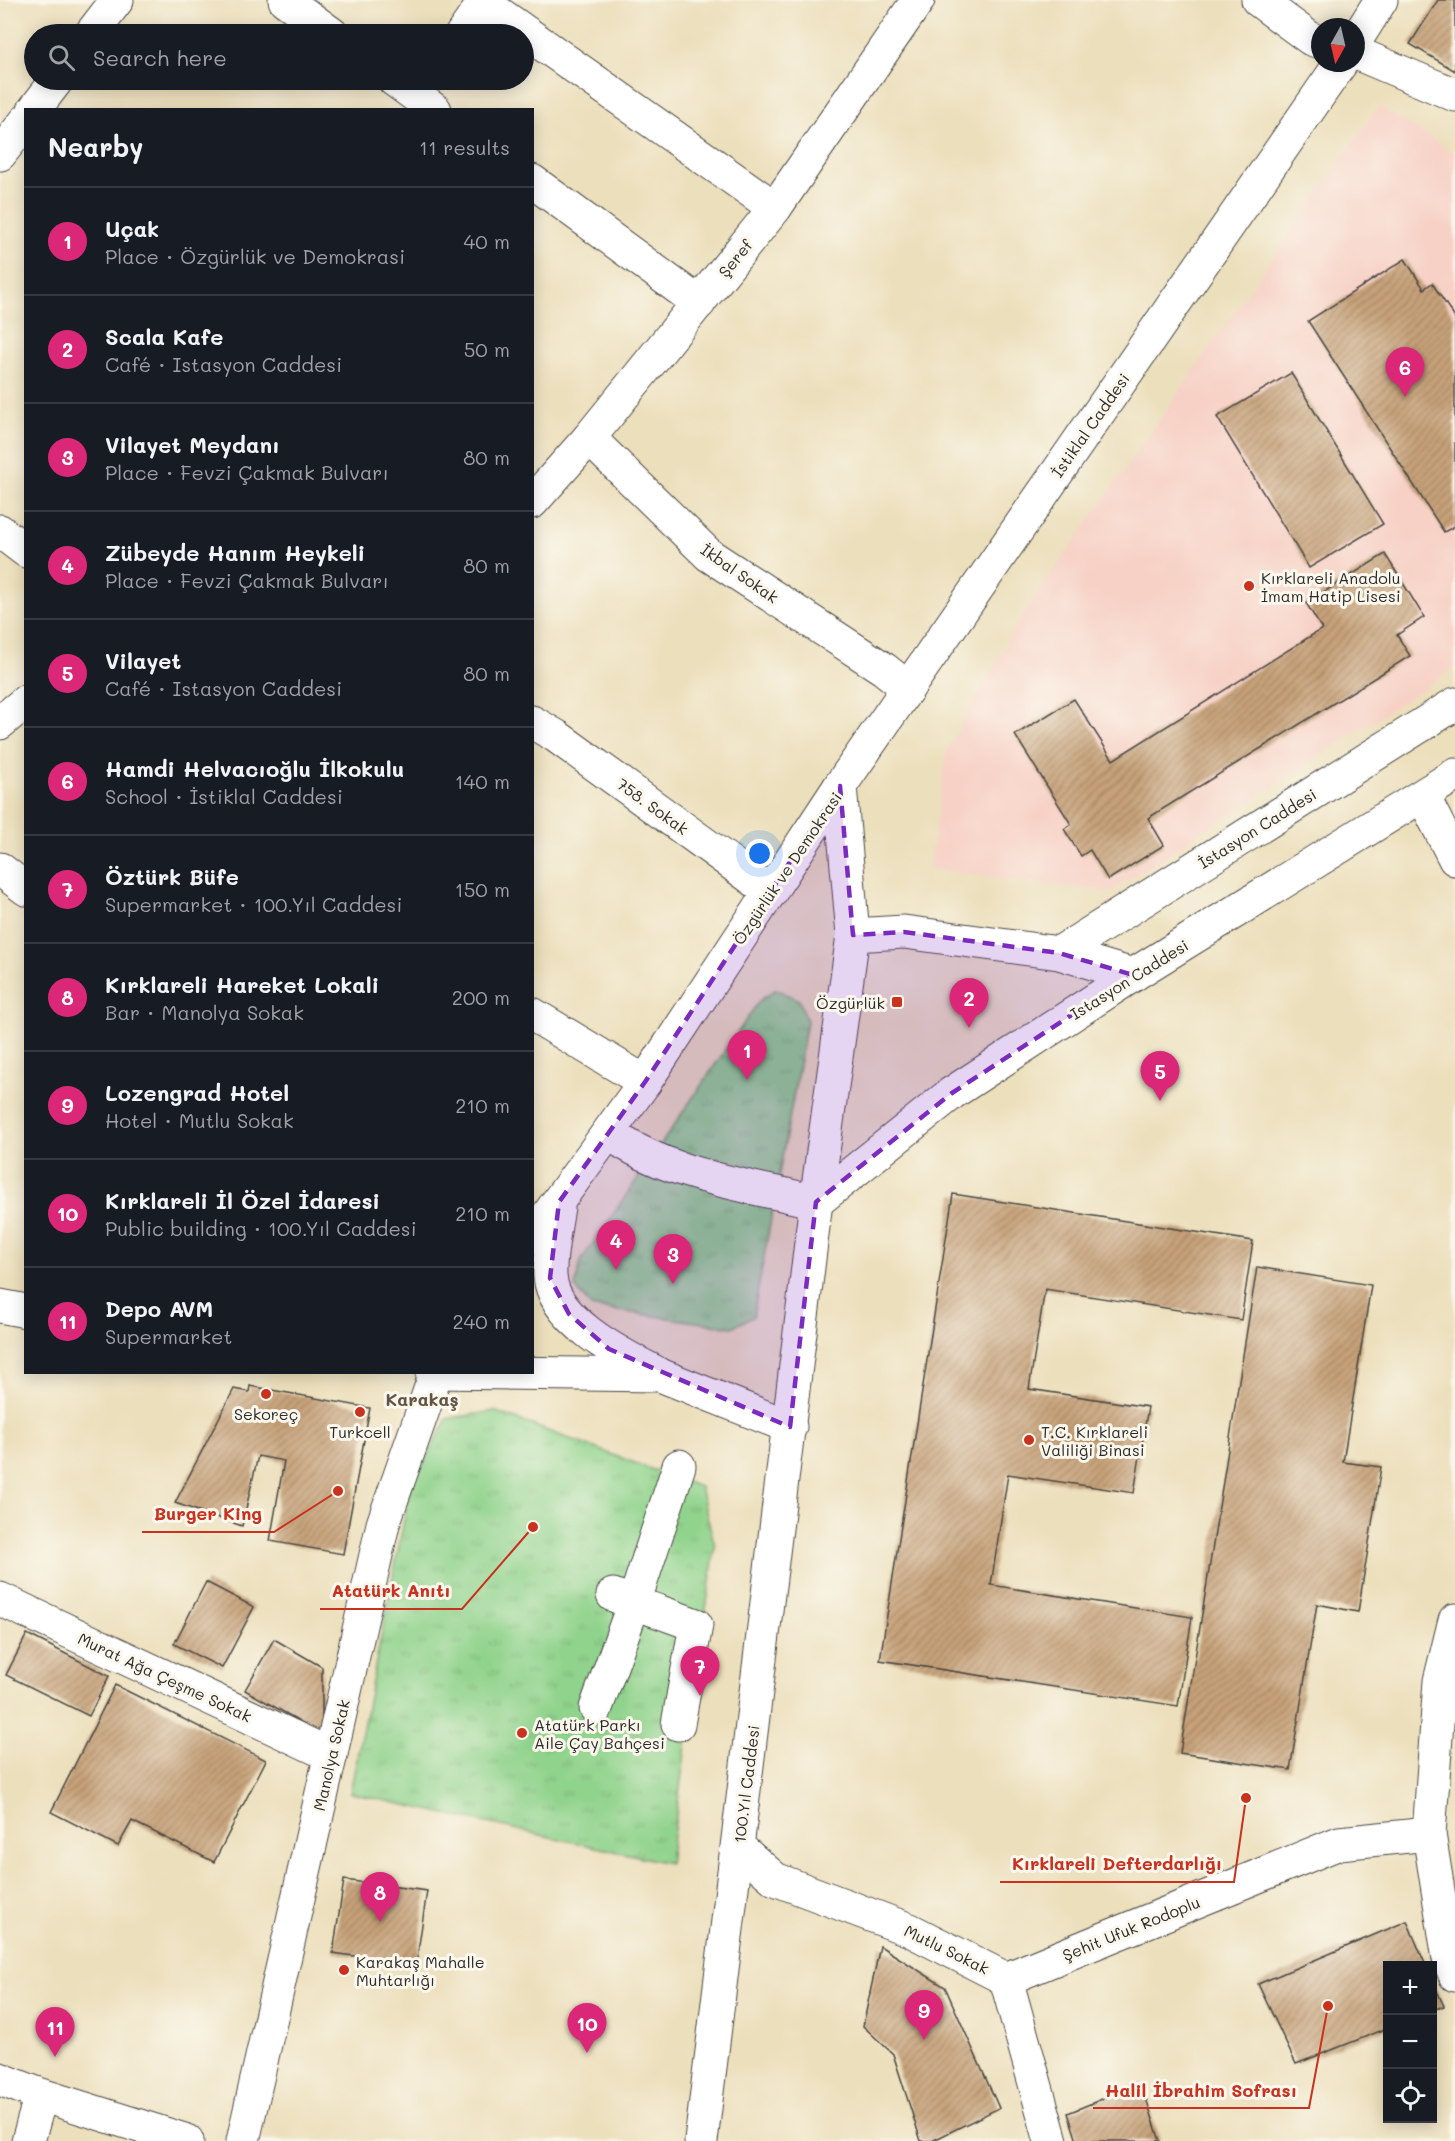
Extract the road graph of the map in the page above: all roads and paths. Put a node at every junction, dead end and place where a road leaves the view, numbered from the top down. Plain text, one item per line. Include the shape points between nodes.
1 (117, 0) edge
2 (285, 0) edge
3 (918, 0) edge
4 (1258, 0) edge
5 (1381, 0) edge
6 (485, 2) edge
7 (99, 24) edge
8 (318, 24) edge
9 (469, 24) edge
10 (516, 24) edge
11 (1365, 26) edge
12 (534, 37) edge
13 (1311, 39) edge
14 (1365, 57) edge
15 (1335, 72) edge
16 (49, 90) edge
17 (1455, 95) edge
18 (36, 108) edge
19 (24, 124) edge
20 (0, 154) edge
21 (534, 182) edge
22 (775, 208) junction
23 (699, 303) junction
24 (589, 438) junction
25 (534, 500) edge
26 (0, 531) edge
27 (24, 549) edge
28 (908, 688) junction
29 (24, 703) edge
30 (1455, 704) edge
31 (0, 723) edge
32 (534, 724) edge
33 (1455, 775) edge
34 (840, 786) junction
35 (1423, 796) junction
36 (1455, 858) edge
37 (0, 869) edge
38 (24, 887) edge
39 (771, 892) junction
40 (853, 935) junction
41 (1059, 953) junction
42 (1133, 975) junction
43 (534, 1015) edge
44 (645, 1082) junction
45 (609, 1133) junction
46 (559, 1202) junction
47 (816, 1202) junction
48 (534, 1235) edge
49 (0, 1306) edge
50 (24, 1311) edge
51 (436, 1374) edge
52 (534, 1374) edge
53 (660, 1375) junction
54 (789, 1427) junction
55 (679, 1466) dead end
56 (0, 1599) edge
57 (623, 1599) junction
58 (1455, 1620) edge
59 (596, 1708) dead end
60 (678, 1724) dead end
61 (331, 1755) junction
62 (1429, 1834) junction
63 (738, 1847) junction
64 (1453, 1964) edge
65 (1006, 1979) junction
66 (0, 2079) edge
67 (41, 2095) junction
68 (28, 2141) edge
69 (186, 2141) edge
70 (243, 2141) edge
71 (701, 2141) edge
72 (1051, 2141) edge

1 - 7 street
2 - 8 street
3 - 22 street, Şeref
4 - 13 street
5 - 11 street
6 - 9 street
6 - 10 street
12 - 22 street
14 - 17 street
15 - 28 street, İstiklal Caddesi
16 - 18 street
19 - 20 street
21 - 23 street
22 - 23 street, Şeref
23 - 24 street, Şeref
24 - 25 street, Şeref
24 - 28 street, İkbal Sokak via 709,555
26 - 27 street
28 - 34 street, İstiklal Caddesi
29 - 31 street
30 - 41 street, İstasyon Caddesi
32 - 39 street, 758. Sokak
33 - 35 street, Istasyon Caddesi
34 - 39 street, Özgürlük ve Demokrasi
34 - 40 street, Özgürlük ve Demokrasi
35 - 36 street
35 - 42 street, Istasyon Caddesi
37 - 38 street
39 - 44 street, Özgürlük ve Demokrasi
40 - 41 street via 904,932
40 - 47 street, Özgürlük ve Demokrasi
41 - 42 street
42 - 47 street, Istasyon Caddesi via 952,1093
43 - 44 street
44 - 45 street, Özgürlük ve Demokrasi
45 - 46 street, Özgürlük ve Demokrasi
45 - 47 street via 684,1170
46 - 48 street, Özgürlük ve Demokrasi
46 - 53 street via 550,1278 560,1303 609,1349
47 - 54 street, Özgürlük ve Demokrasi
49 - 50 street
51 - 61 street, Manolya Sokak via 383,1524
52 - 53 street
53 - 54 street
54 - 63 street, 100.Yıl Caddesi
55 - 57 street
56 - 61 street, Murat Ağa Çeşme Sokak
57 - 59 street
57 - 60 street via 696,1625
58 - 62 street via 1440,1681
61 - 70 street, Manolya Sokak
62 - 64 street
62 - 65 street, Şehit Ufuk Rodoplu via 1339,1843
63 - 65 street, Mutlu Sokak via 775,1879 910,1930
63 - 71 street, 100.Yıl Caddesi
65 - 72 street, Mutlu Sokak
66 - 67 street
67 - 68 street
67 - 69 street

